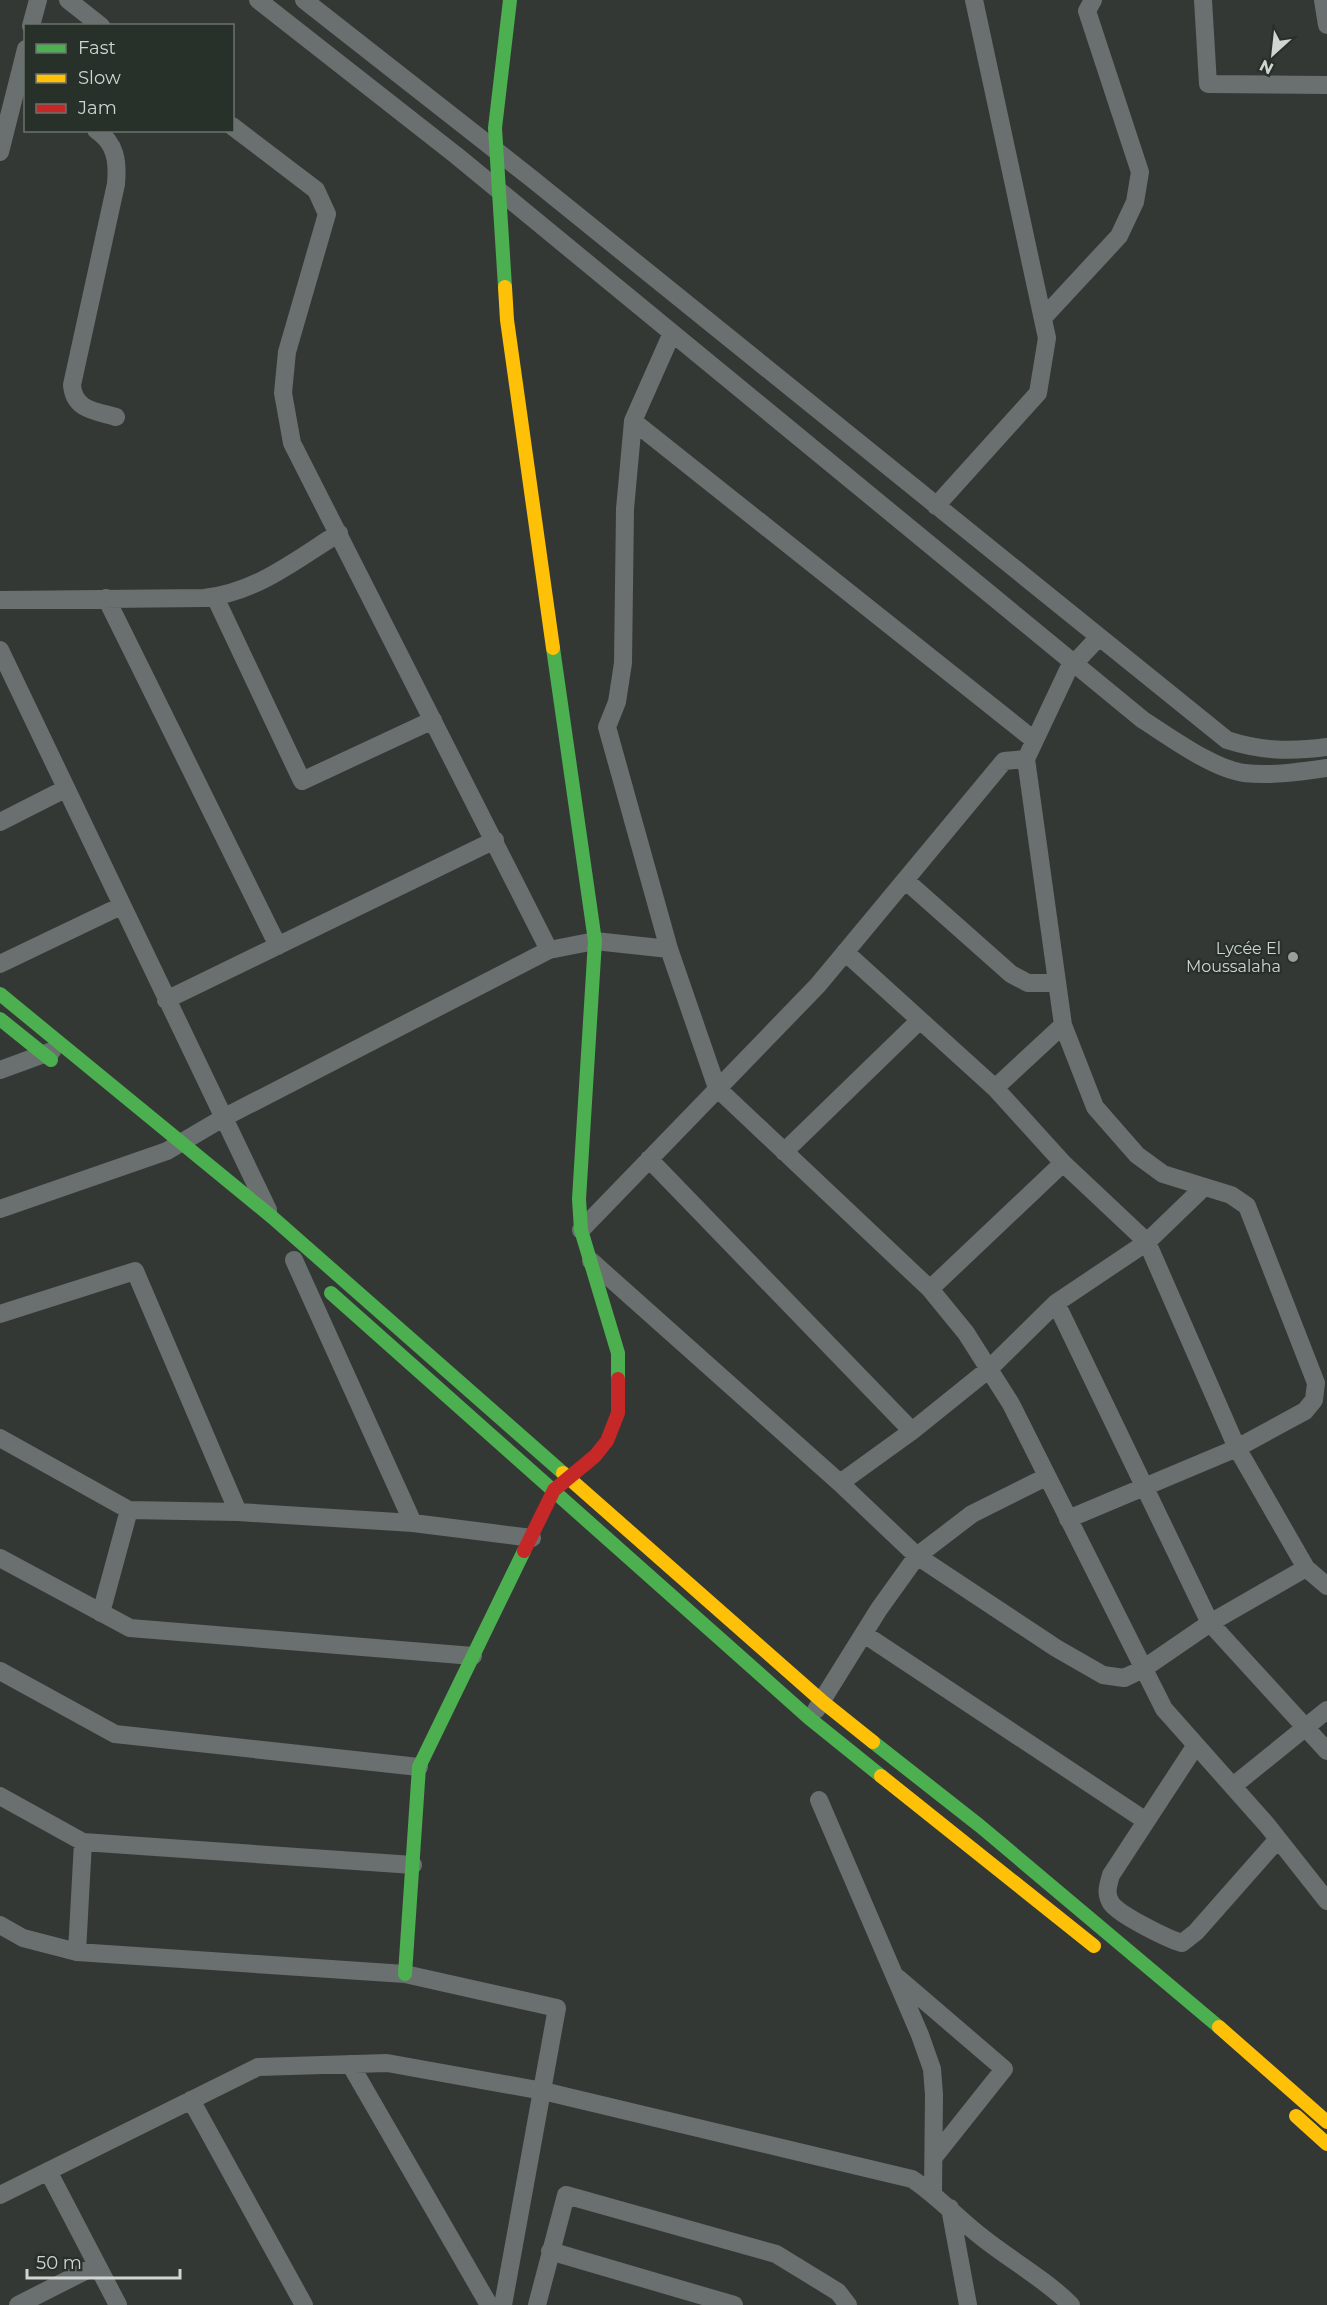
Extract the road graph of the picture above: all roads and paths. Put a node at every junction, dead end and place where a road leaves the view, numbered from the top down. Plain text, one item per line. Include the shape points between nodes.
1 (38, 0) edge
2 (68, 0) edge
3 (258, 0) edge
4 (304, 0) edge
5 (510, 0) edge
6 (974, 0) edge
7 (1093, 0) edge
8 (1203, 0) edge
9 (1323, 0) edge
10 (32, 24) edge
11 (98, 24) edge
12 (1327, 25) edge
13 (24, 65) edge
14 (1327, 85) edge
15 (19, 106) edge
16 (234, 128) edge
17 (98, 132) edge
18 (496, 150) junction
19 (0, 152) edge
20 (499, 190) junction
21 (1043, 318) junction
22 (672, 333) junction
23 (116, 417) dead end
24 (633, 422) junction
25 (936, 506) junction
26 (339, 533) junction
27 (216, 597) junction
28 (106, 598) junction
29 (0, 600) edge
30 (1099, 637) junction
31 (0, 650) edge
32 (1074, 663) junction
33 (434, 720) junction
34 (1034, 740) junction
35 (1327, 747) edge
36 (1026, 759) junction
37 (1327, 768) edge
38 (66, 789) junction
39 (0, 822) edge
40 (495, 840) junction
41 (905, 880) junction
42 (121, 906) junction
43 (595, 941) junction
44 (278, 946) junction
45 (669, 949) junction
46 (549, 950) junction
47 (845, 952) junction
48 (0, 964) edge
49 (1057, 983) junction
50 (0, 994) edge
51 (166, 1000) junction
52 (0, 1019) edge
53 (920, 1020) junction
54 (1063, 1025) junction
55 (61, 1046) junction
56 (44, 1054) junction
57 (62, 1068) dead end
58 (0, 1070) edge
59 (717, 1088) junction
60 (995, 1088) junction
61 (223, 1118) junction
62 (150, 1137) dead end
63 (174, 1150) junction
64 (784, 1152) junction
65 (649, 1159) junction
66 (1063, 1163) junction
67 (1204, 1187) junction
68 (0, 1209) edge
69 (272, 1217) junction
70 (581, 1230) junction
71 (1147, 1242) junction
72 (290, 1256) joint
73 (591, 1261) junction
74 (930, 1289) junction
75 (1056, 1303) junction
76 (0, 1314) edge
77 (989, 1369) junction
78 (912, 1431) junction
79 (0, 1438) edge
80 (1237, 1448) junction
81 (567, 1477) junction
82 (1046, 1477) junction
83 (840, 1483) junction
84 (1145, 1486) junction
85 (554, 1490) junction
86 (129, 1510) junction
87 (238, 1512) junction
88 (1068, 1519) junction
89 (413, 1523) junction
90 (532, 1538) junction
91 (917, 1556) junction
92 (0, 1558) edge
93 (1306, 1568) junction
94 (1327, 1586) edge
95 (101, 1613) junction
96 (1210, 1623) junction
97 (864, 1634) junction
98 (473, 1656) junction
99 (1143, 1669) junction
100 (0, 1671) edge
101 (823, 1702) junction
102 (1327, 1710) edge
103 (809, 1718) junction
104 (1307, 1728) junction
105 (1196, 1745) junction
106 (1327, 1751) edge
107 (419, 1767) junction
108 (1233, 1786) junction
109 (0, 1796) edge
110 (819, 1800) dead end
111 (1146, 1821) junction
112 (1278, 1839) junction
113 (84, 1842) junction
114 (414, 1866) junction
115 (1327, 1901) edge
116 (0, 1925) edge
117 (8, 1938) edge
118 (76, 1952) junction
119 (1107, 1957) dead end
120 (405, 1974) junction
121 (894, 1974) junction
122 (350, 2064) junction
123 (543, 2091) junction
124 (191, 2100) junction
125 (1286, 2107) dead end
126 (1327, 2122) edge
127 (1327, 2144) edge
128 (934, 2157) junction
129 (48, 2171) junction
130 (933, 2192) junction
131 (0, 2195) edge
132 (950, 2208) junction
133 (550, 2252) junction
134 (97, 2265) junction
135 (18, 2305) edge
136 (118, 2305) edge
137 (304, 2305) edge
138 (489, 2305) edge
139 (503, 2305) edge
140 (537, 2305) edge
141 (734, 2305) edge
142 (848, 2305) edge
143 (968, 2305) edge
144 (1071, 2305) edge

1 - 10 street
2 - 11 street
3 - 20 street
4 - 18 street
5 - 18 street via 495,128
6 - 21 street
7 - 21 street via 1087,11 1140,172 1135,202 1119,237
8 - 14 street via 1208,84
9 - 12 street
13 - 15 street
15 - 19 street
16 - 26 street via 316,190 327,214 287,352 283,393 292,442
17 - 23 street via 111,144 116,157 116,184 72,396 80,406
18 - 20 street
18 - 25 street
20 - 22 street
20 - 43 street via 507,320
21 - 25 street via 1047,338 1038,393
22 - 24 street
22 - 32 street
24 - 34 street
24 - 45 street via 625,509 623,663 617,702 607,727
25 - 30 street
26 - 27 street via 255,586
26 - 33 street
27 - 28 street
27 - 33 street via 302,781
28 - 29 street
28 - 44 street
30 - 32 street
30 - 35 street via 1227,741 1293,752
31 - 38 street
32 - 34 street
32 - 37 street via 1143,720 1199,755 1243,772 1298,773
33 - 40 street
34 - 36 street
36 - 41 street via 1004,760
36 - 49 street
38 - 39 street
38 - 42 street
40 - 44 street
40 - 46 street
41 - 47 street
41 - 49 street via 1011,974 1028,983
42 - 48 street
42 - 51 street
43 - 45 street
43 - 46 street
43 - 70 street via 580,1166
44 - 51 street
45 - 59 street
46 - 61 street
47 - 53 street
47 - 59 street
49 - 54 street
50 - 55 street
51 - 61 street
52 - 56 street
53 - 60 street
53 - 64 street
54 - 60 street
54 - 67 street via 1095,1107 1137,1155 1163,1174
55 - 56 street
55 - 63 street
56 - 57 street
56 - 58 street
59 - 64 street
59 - 65 street
60 - 66 street
61 - 63 street
61 - 69 street
62 - 63 street
63 - 68 street
63 - 69 street
64 - 74 street
65 - 70 street
65 - 78 street
66 - 71 street
66 - 74 street
67 - 71 street
67 - 80 street via 1231,1195 1246,1206 1316,1383 1314,1400 1305,1411
69 - 81 street
70 - 73 street
71 - 75 street
71 - 80 street
72 - 85 street
72 - 89 street
73 - 81 street via 618,1353 618,1413 607,1441 595,1456
73 - 83 street
74 - 77 street
75 - 77 street
75 - 84 street
76 - 87 street via 135,1271
77 - 78 street
77 - 82 street via 1011,1404
78 - 83 street
79 - 86 street
80 - 84 street
80 - 93 street
81 - 85 street
81 - 101 street
82 - 88 street
82 - 91 street via 972,1514
83 - 91 street
84 - 88 street
84 - 96 street
85 - 90 street
85 - 103 street
86 - 87 street
86 - 95 street
87 - 89 street
88 - 99 street
89 - 90 street
90 - 98 street
91 - 97 street
91 - 99 street via 1103,1675 1125,1678
92 - 95 street
93 - 94 street
93 - 96 street
95 - 98 street via 130,1628
96 - 99 street
96 - 104 street
97 - 101 street
97 - 111 street
98 - 107 street
99 - 105 street via 1164,1709
100 - 107 street via 115,1734
101 - 103 street
101 - 126 street via 980,1826
102 - 104 street
103 - 119 street
104 - 106 street
104 - 108 street
105 - 108 street
105 - 111 street
107 - 114 street
108 - 112 street
109 - 113 street
110 - 121 street
111 - 112 street via 1111,1875 1106,1891 1112,1905 1166,1939 1182,1943
112 - 115 street
113 - 114 street
113 - 118 street
114 - 120 street
116 - 117 street
117 - 118 street
118 - 120 street
120 - 123 street via 557,2008
121 - 128 street via 932,2069
121 - 128 street via 1004,2069
122 - 123 street via 387,2063
122 - 124 street via 258,2067
122 - 138 street
123 - 130 street via 912,2179
123 - 139 street
124 - 129 street
124 - 137 street
125 - 127 street
128 - 130 street
129 - 131 street
129 - 134 street
130 - 132 street
132 - 143 street
132 - 144 street via 980,2236
133 - 140 street
133 - 141 street
133 - 142 street via 566,2194 776,2254 838,2292
134 - 135 street
134 - 136 street

